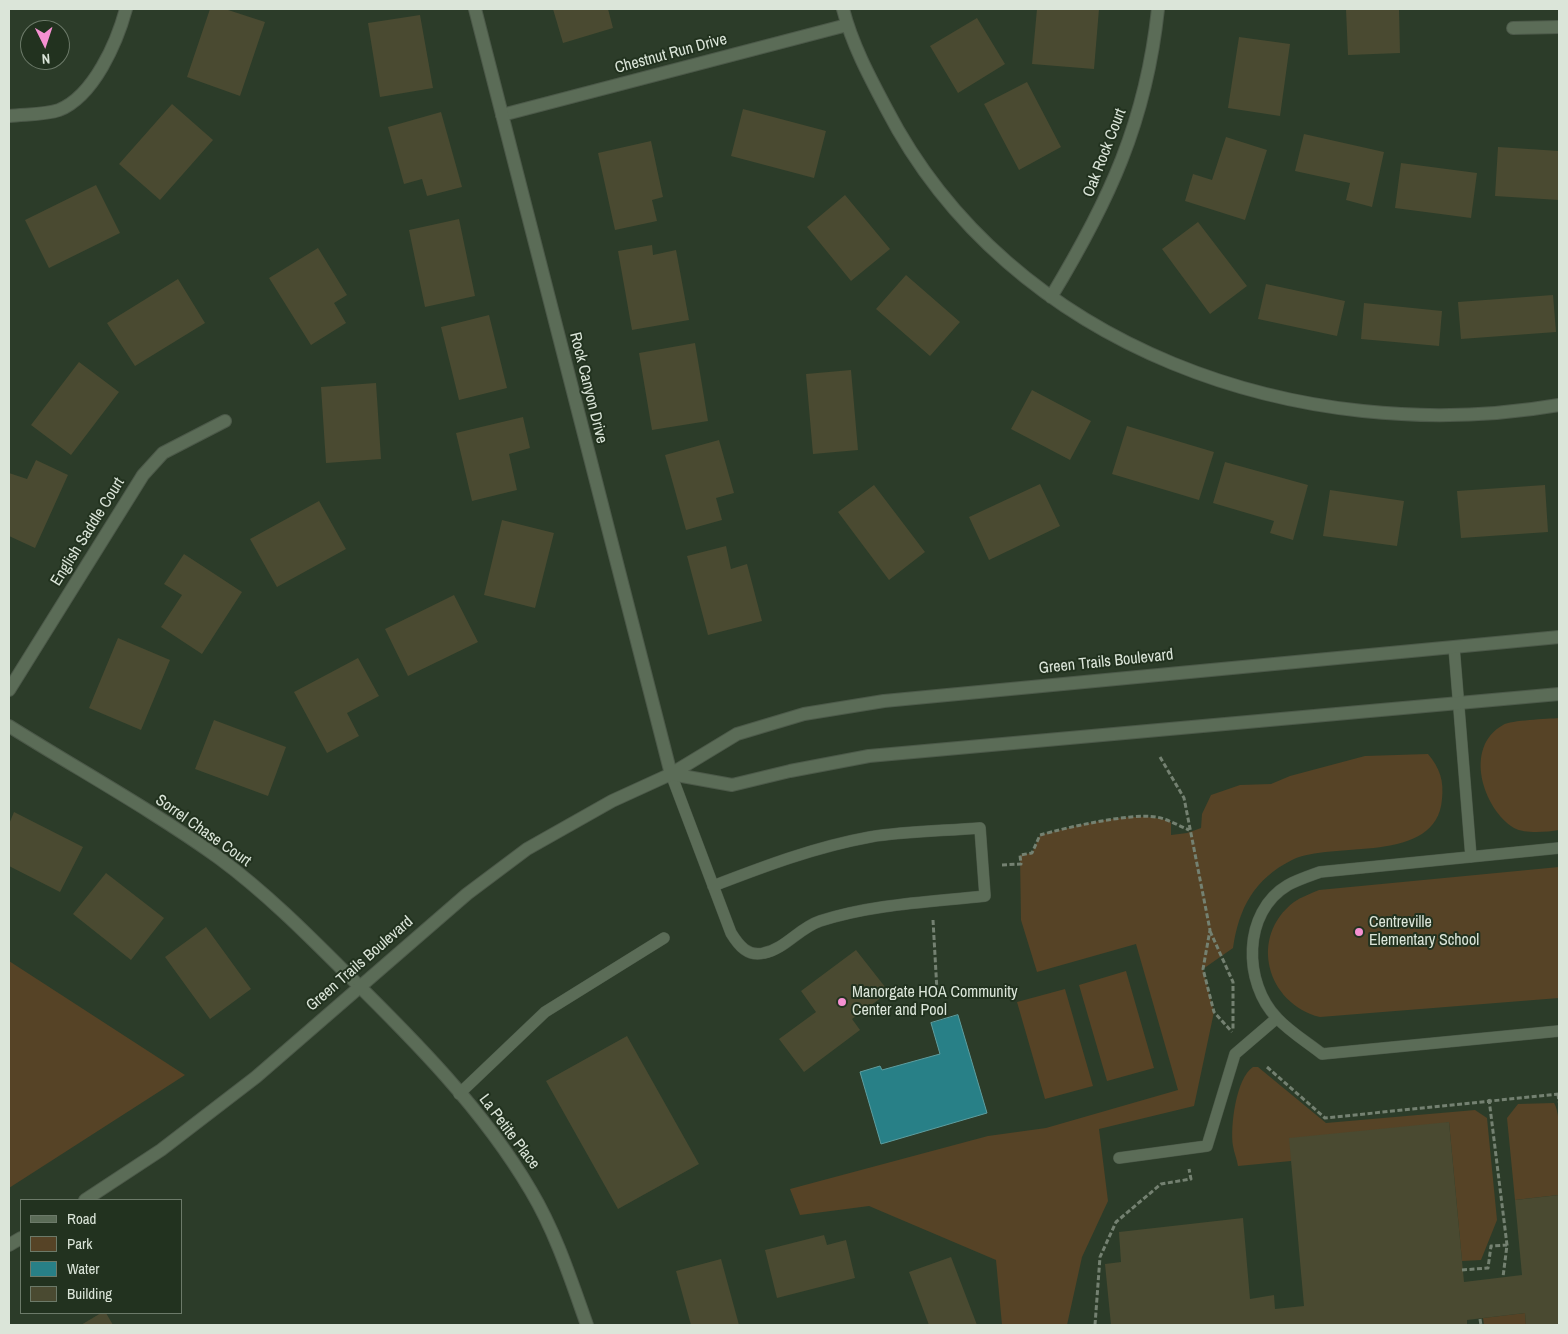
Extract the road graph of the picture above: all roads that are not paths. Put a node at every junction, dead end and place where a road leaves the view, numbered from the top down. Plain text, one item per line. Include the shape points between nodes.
1 (126, 9) edge
2 (475, 9) edge
3 (843, 9) edge
4 (1158, 9) edge
5 (847, 25) junction
6 (1559, 27) edge
7 (1513, 28) dead end
8 (502, 115) junction
9 (9, 116) edge
10 (1051, 297) junction
11 (1559, 405) edge
12 (225, 421) dead end
13 (1559, 637) edge
14 (1454, 647) junction
15 (9, 690) edge
16 (1559, 694) edge
17 (1458, 701) junction
18 (9, 726) edge
19 (671, 774) junction
20 (1559, 848) edge
21 (1471, 857) junction
22 (713, 886) junction
23 (664, 938) dead end
24 (360, 986) junction
25 (1277, 1018) junction
26 (1559, 1031) edge
27 (459, 1094) junction
28 (1119, 1158) dead end
29 (87, 1199) edge
30 (20, 1239) edge
31 (9, 1245) edge
32 (587, 1325) edge

1 - 9 street via 111,50 84,91 59,110
2 - 8 street, Rock Canyon Drive
3 - 5 street
4 - 10 street, Oak Rock Court via 1145,90 1131,138 1087,238
5 - 8 street, Chestnut Run Drive
5 - 10 street via 902,138 935,188 984,241
6 - 7 street
8 - 19 street, Rock Canyon Drive
10 - 11 street via 1106,332 1167,362 1230,385 1284,399 1406,416 1462,416
12 - 15 street, English Saddle Court via 163,453 143,475
13 - 14 street, Green Trails Boulevard
14 - 17 lane
14 - 19 street, Green Trails Boulevard via 894,700 804,714 737,734
16 - 17 street
17 - 19 street via 870,756 732,785
17 - 21 lane
18 - 24 street, Sorrel Chase Court via 221,860 296,923
19 - 22 lane
19 - 24 street, Green Trails Boulevard via 612,801 527,849 466,894
20 - 21 lane
21 - 25 lane via 1320,872 1287,886 1277,894 1259,918 1253,945 1254,972 1259,989
22 - 22 lane via 795,855 833,845 872,837 980,828 985,896 857,910 816,923 763,954 750,954 738,945
23 - 27 lane via 545,1012
24 - 27 street, La Petite Place
24 - 29 street, Green Trails Boulevard via 256,1077 161,1150
25 - 26 lane via 1322,1054
25 - 28 lane via 1235,1054 1207,1146
27 - 32 street, La Petite Place via 532,1193 562,1256
30 - 31 street

